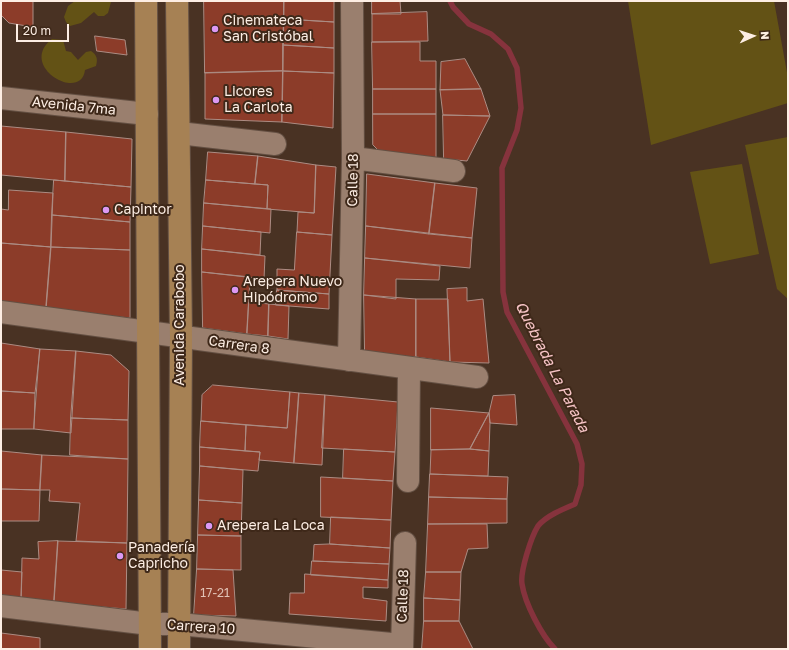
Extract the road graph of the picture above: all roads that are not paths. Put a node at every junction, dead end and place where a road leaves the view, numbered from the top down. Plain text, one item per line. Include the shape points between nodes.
1 (146, 1) edge
2 (177, 1) edge
3 (352, 1) edge
4 (178, 92) junction
5 (1, 98) edge
6 (147, 114) junction
7 (179, 133) junction
8 (275, 144) dead end
9 (353, 158) junction
10 (454, 171) dead end
11 (1, 312) edge
12 (147, 330) junction
13 (181, 337) junction
14 (350, 360) junction
15 (409, 368) junction
16 (477, 377) dead end
17 (408, 481) dead end
18 (405, 543) dead end
19 (1, 606) edge
20 (150, 624) junction
21 (179, 624) junction
22 (402, 647) edge
23 (150, 649) edge
24 (179, 649) edge

1 - 6 main road
2 - 4 main road, Avenida Carabobo
3 - 9 street, Calle 18
4 - 6 main road
4 - 7 main road, Avenida Carabobo
5 - 6 street, Avenida 7ma
6 - 12 main road
7 - 8 street
7 - 13 main road, Avenida Carabobo
9 - 10 street
9 - 14 street, Calle 18
11 - 12 street, Carrera 8
12 - 13 street, Carrera 8
12 - 20 main road
13 - 14 street, Carrera 8
13 - 21 main road, Avenida Carabobo
14 - 15 street, Carrera 8
15 - 16 street, Carrera 8
15 - 17 street
18 - 22 street, Calle 18
19 - 20 street, Carrera 10
20 - 21 street, Carrera 10
20 - 23 main road
21 - 22 street, Carrera 10
21 - 24 main road, Avenida Carabobo

